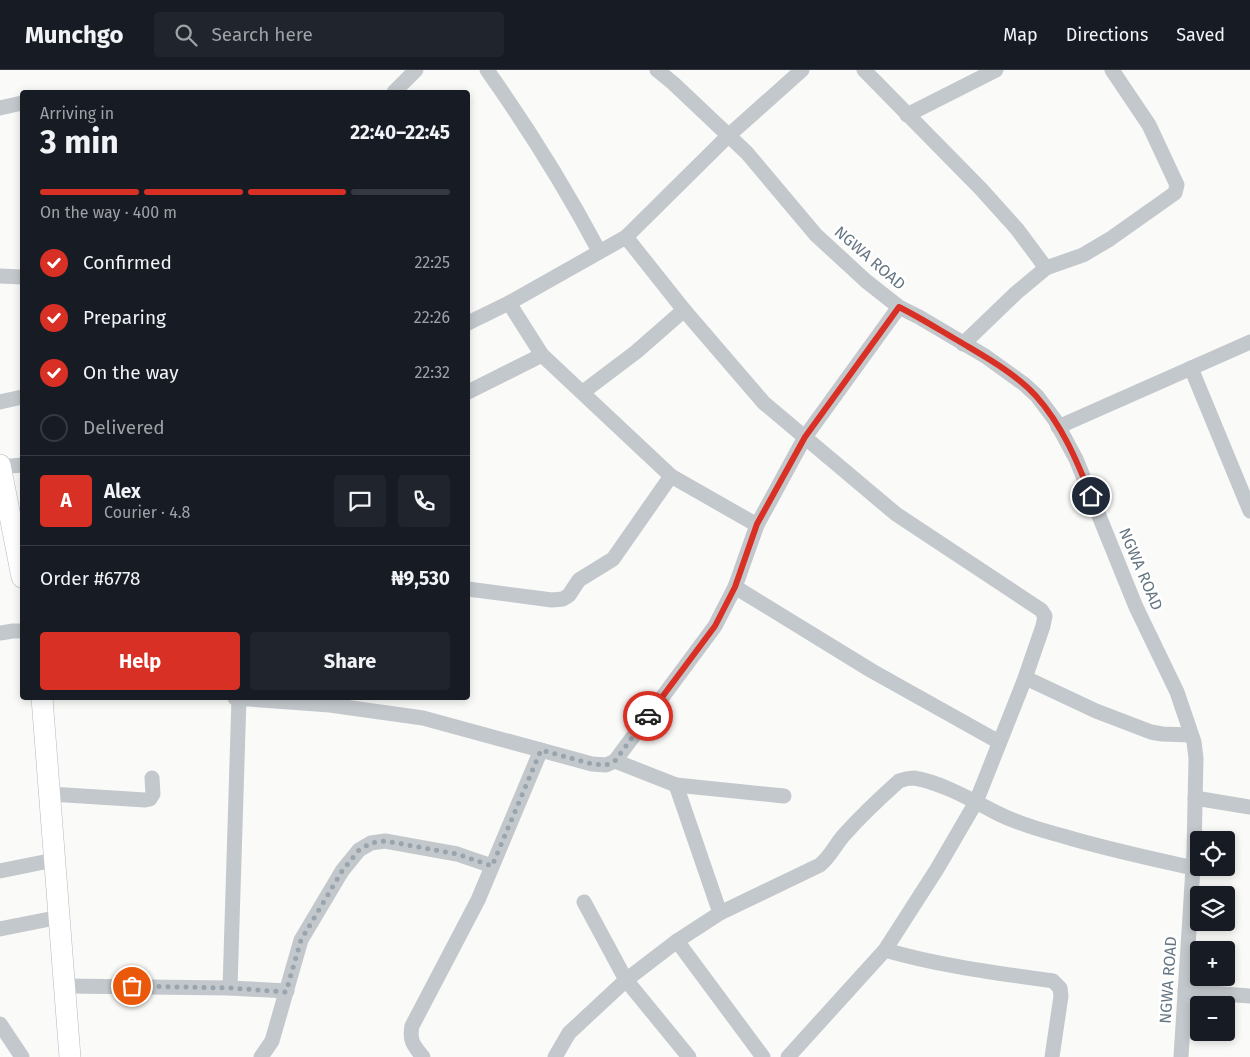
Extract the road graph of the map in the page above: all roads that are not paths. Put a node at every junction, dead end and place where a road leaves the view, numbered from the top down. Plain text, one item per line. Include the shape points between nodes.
1 (416, 70) edge
2 (487, 70) edge
3 (656, 70) edge
4 (802, 70) edge
5 (864, 70) edge
6 (996, 70) edge
7 (1112, 70) edge
8 (396, 90) edge
9 (20, 103) edge
10 (0, 108) edge
11 (907, 115) junction
12 (728, 136) junction
13 (626, 237) junction
14 (599, 252) junction
15 (1046, 268) junction
16 (0, 276) edge
17 (20, 277) edge
18 (509, 304) junction
19 (899, 307) junction
20 (684, 310) junction
21 (470, 322) edge
22 (1250, 342) edge
23 (963, 344) junction
24 (542, 355) junction
25 (1191, 368) junction
26 (470, 391) edge
27 (583, 392) junction
28 (20, 397) edge
29 (0, 402) edge
30 (1058, 427) junction
31 (805, 437) junction
32 (20, 465) edge
33 (0, 466) edge
34 (671, 476) junction
35 (1250, 511) edge
36 (757, 524) junction
37 (20, 566) edge
38 (735, 587) junction
39 (470, 589) edge
40 (20, 632) edge
41 (0, 634) edge
42 (1024, 681) junction
43 (42, 700) edge
44 (239, 700) edge
45 (286, 700) edge
46 (310, 701) edge
47 (1191, 735) junction
48 (999, 742) junction
49 (541, 750) junction
50 (615, 761) junction
51 (152, 778) dead end
52 (676, 785) junction
53 (50, 794) junction
54 (784, 796) dead end
55 (1195, 798) junction
56 (976, 802) junction
57 (1250, 807) edge
58 (1194, 831) edge
59 (54, 860) junction
60 (492, 866) junction
61 (1190, 867) edge
62 (0, 872) edge
63 (1192, 876) edge
64 (584, 902) dead end
65 (720, 914) junction
66 (60, 918) junction
67 (0, 929) edge
68 (677, 941) junction
69 (885, 950) junction
70 (626, 980) junction
71 (65, 986) junction
72 (230, 988) junction
73 (1185, 991) junction
74 (286, 992) junction
75 (1250, 996) edge
76 (0, 1024) edge
77 (22, 1057) edge
78 (70, 1057) edge
79 (261, 1057) edge
80 (423, 1057) edge
81 (555, 1057) edge
82 (689, 1057) edge
83 (763, 1057) edge
84 (788, 1057) edge
85 (1052, 1057) edge
86 (1182, 1057) edge

1 - 8 street
2 - 14 street via 513,107
3 - 12 street, NGWA ROAD
4 - 12 street
5 - 11 street
6 - 11 street
7 - 15 street via 1149,125 1177,189 1168,200 1110,239 1082,255
9 - 10 street
11 - 15 street via 987,195
12 - 13 street
12 - 19 street, NGWA ROAD via 747,153 816,235
13 - 14 street
13 - 20 street
14 - 18 street
15 - 23 street
16 - 17 street
18 - 21 street
18 - 24 street
19 - 23 street, NGWA ROAD
19 - 31 street
20 - 27 street
20 - 31 street via 764,403
22 - 25 street
23 - 30 street, NGWA ROAD via 1024,384 1037,396
24 - 26 street
24 - 27 street
25 - 30 street
25 - 35 street
27 - 34 street
28 - 29 street
30 - 47 street, NGWA ROAD via 1076,459 1136,607 1178,692
31 - 36 street
31 - 42 street via 896,514 1041,610 1045,616 1043,626
32 - 33 street
33 - 37 street
34 - 36 street
34 - 39 street via 613,559 579,580 563,599
36 - 38 street
38 - 48 street via 872,671
38 - 50 street via 715,626
40 - 41 street
42 - 47 street via 1030,680 1151,732
42 - 48 street
43 - 53 street
44 - 72 street
45 - 46 street
46 - 49 street via 424,718
47 - 55 street, NGWA ROAD via 1196,758
48 - 56 street
49 - 50 street via 592,764 606,765
49 - 60 street
50 - 52 street
51 - 53 street via 153,794 145,800
52 - 54 street
52 - 65 street
53 - 59 street
55 - 57 street
55 - 58 street, NGWA ROAD
56 - 61 street via 1047,832
56 - 65 street via 913,778 899,781 859,818 820,865
56 - 69 street
59 - 62 street
59 - 66 street
60 - 74 street via 457,854 386,841 371,843 359,850 342,871 301,940
60 - 80 street via 478,900 412,1026 412,1045
63 - 73 street, NGWA ROAD
64 - 70 street
65 - 68 street
66 - 67 street
66 - 71 street
68 - 70 street
68 - 83 street
69 - 84 street
69 - 85 street via 982,971 1053,981 1060,988 1061,996
70 - 81 street via 569,1033
70 - 82 street
71 - 72 street
71 - 78 street
72 - 74 street
73 - 75 street
73 - 86 street, NGWA ROAD
74 - 79 street via 272,1041
76 - 77 street

